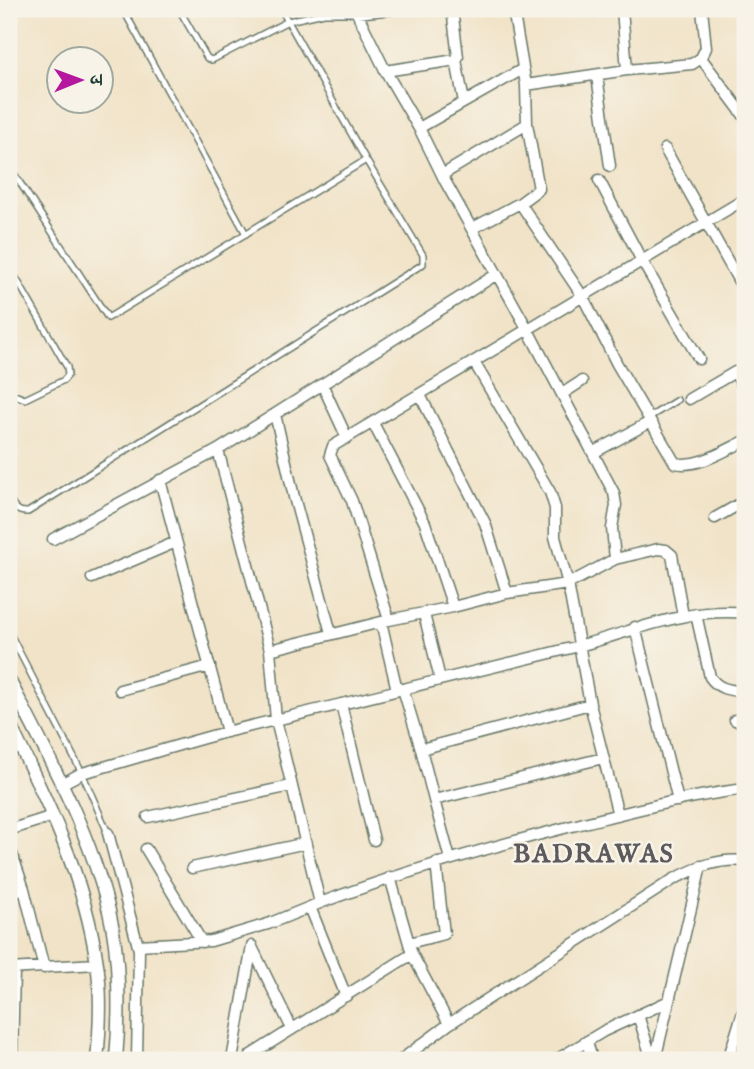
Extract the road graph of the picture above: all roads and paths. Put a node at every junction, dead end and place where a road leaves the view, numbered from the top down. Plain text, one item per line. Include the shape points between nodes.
1 (123, 9) edge
2 (179, 9) edge
3 (281, 9) edge
4 (393, 9) edge
5 (452, 9) edge
6 (513, 9) edge
7 (622, 9) edge
8 (702, 9) edge
9 (357, 13) junction
10 (289, 21) junction
11 (701, 58) junction
12 (456, 60) junction
13 (523, 69) junction
14 (627, 70) junction
15 (385, 71) junction
16 (597, 76) junction
17 (526, 85) junction
18 (464, 102) junction
19 (745, 117) edge
20 (527, 124) junction
21 (419, 128) junction
22 (665, 149) dead end
23 (366, 160) junction
24 (9, 166) edge
25 (610, 166) dead end
26 (442, 175) junction
27 (599, 180) dead end
28 (745, 199) edge
29 (520, 203) junction
30 (705, 223) junction
31 (472, 228) junction
32 (246, 234) junction
33 (642, 261) junction
34 (9, 266) edge
35 (497, 274) junction
36 (745, 292) edge
37 (583, 297) junction
38 (528, 330) junction
39 (699, 359) dead end
40 (474, 362) junction
41 (582, 381) dead end
42 (322, 384) junction
43 (9, 388) edge
44 (745, 390) edge
45 (562, 394) junction
46 (420, 395) junction
47 (683, 399) joint
48 (275, 414) junction
49 (649, 420) junction
50 (373, 423) junction
51 (347, 438) junction
52 (745, 441) edge
53 (218, 450) junction
54 (593, 453) junction
55 (160, 480) junction
56 (9, 498) edge
57 (745, 501) edge
58 (715, 518) dead end
59 (53, 538) dead end
60 (176, 542) junction
61 (615, 559) junction
62 (93, 578) dead end
63 (568, 584) junction
64 (507, 593) junction
65 (453, 607) junction
66 (745, 613) edge
67 (424, 614) junction
68 (696, 614) junction
69 (683, 616) junction
70 (385, 621) junction
71 (635, 627) junction
72 (9, 632) edge
73 (331, 633) junction
74 (578, 646) junction
75 (270, 650) junction
76 (210, 666) junction
77 (440, 678) junction
78 (9, 680) edge
79 (400, 689) junction
80 (120, 690) dead end
81 (745, 692) edge
82 (341, 704) junction
83 (590, 704) junction
84 (276, 720) junction
85 (29, 721) junction
86 (10, 727) edge
87 (227, 732) junction
88 (421, 749) junction
89 (603, 758) junction
90 (82, 773) junction
91 (61, 784) junction
92 (291, 786) junction
93 (745, 789) edge
94 (434, 800) junction
95 (678, 801) junction
96 (618, 815) junction
97 (53, 816) junction
98 (148, 817) dead end
99 (9, 830) edge
100 (108, 833) joint
101 (374, 840) dead end
102 (306, 843) junction
103 (9, 845) edge
104 (146, 849) dead end
105 (450, 859) junction
106 (745, 861) edge
107 (436, 863) junction
108 (701, 866) junction
109 (192, 868) dead end
110 (390, 877) junction
111 (24, 889) junction
112 (9, 894) edge
113 (315, 905) junction
114 (245, 932) junction
115 (202, 942) junction
116 (138, 945) junction
117 (252, 946) junction
118 (410, 949) junction
119 (97, 964) junction
120 (44, 968) junction
121 (11, 969) edge
122 (346, 996) junction
123 (669, 1001) junction
124 (745, 1005) edge
125 (638, 1014) junction
126 (449, 1024) junction
127 (292, 1029) junction
128 (587, 1041) junction
129 (12, 1060) edge
130 (97, 1060) edge
131 (116, 1060) edge
132 (137, 1060) edge
133 (232, 1060) edge
134 (253, 1060) edge
135 (401, 1060) edge
136 (556, 1060) edge
137 (592, 1060) edge
138 (653, 1060) edge
139 (729, 1060) edge

1 - 32 lane
2 - 10 lane via 212,60
3 - 10 lane
4 - 9 street
5 - 12 street
6 - 13 street
7 - 14 street
8 - 11 street via 706,48
9 - 10 lane via 324,13
9 - 15 street
10 - 23 lane
11 - 14 street via 692,64
11 - 19 street
12 - 15 street
12 - 18 street
13 - 17 street
13 - 18 street
14 - 16 street
15 - 21 street
16 - 17 street
16 - 25 street
17 - 20 street
18 - 21 street
20 - 26 street
20 - 29 street via 539,189
21 - 26 street
22 - 30 street
23 - 32 lane
23 - 56 lane via 423,255 423,264 29,512 16,509
24 - 32 lane via 108,318
26 - 31 street
27 - 33 street
28 - 30 street
29 - 31 street
29 - 37 street
30 - 33 street
30 - 36 street
31 - 35 street
33 - 37 street
33 - 39 street
34 - 43 lane via 68,375 25,399
35 - 38 street
35 - 42 street
37 - 38 street
37 - 49 street
38 - 40 street
38 - 45 street
40 - 46 street
40 - 63 street via 550,492 555,537
41 - 45 street
42 - 48 street
42 - 51 street
44 - 47 street via 735,372
45 - 54 street
46 - 50 street
46 - 64 street via 480,512
47 - 49 lane
48 - 53 street
48 - 73 street
49 - 52 street via 668,455 684,465
49 - 54 street
50 - 51 street
50 - 65 street via 425,523
51 - 70 street via 333,446 330,455 352,501
53 - 55 street
53 - 75 street
54 - 61 street via 614,494
55 - 59 street
55 - 60 street
57 - 58 street
60 - 62 street
60 - 76 street
61 - 63 street
61 - 69 street via 658,549 672,555
63 - 64 street
63 - 74 street
64 - 65 street
65 - 67 street
66 - 68 street
67 - 70 street
67 - 77 street
68 - 69 street
68 - 81 street via 710,677 723,689
69 - 71 street
70 - 73 street
70 - 79 street
71 - 74 street
71 - 95 street
72 - 90 lane
73 - 75 street
74 - 77 street
74 - 83 street
75 - 84 street
76 - 80 street
76 - 87 street
77 - 79 street
78 - 85 street
79 - 82 street
79 - 88 street
82 - 84 street
82 - 101 street
83 - 88 street
83 - 89 street
84 - 87 street
84 - 92 street
85 - 86 street
85 - 91 street
86 - 97 street
87 - 90 street
88 - 94 street
89 - 94 street
89 - 96 street
90 - 91 street
90 - 100 lane
91 - 131 street via 97,870 109,914 116,970
92 - 98 street
92 - 102 street
93 - 95 street
94 - 105 street
95 - 96 street
96 - 105 street
97 - 99 street
97 - 119 street via 76,873
100 - 116 street
102 - 109 street
102 - 113 street
103 - 111 street
104 - 115 street
105 - 107 street
106 - 108 street via 728,859
107 - 110 street
107 - 118 street via 444,934
108 - 123 street
108 - 126 street
110 - 113 street
110 - 118 street
111 - 112 street
111 - 120 street
113 - 114 street
113 - 122 street
114 - 115 street
114 - 117 street
115 - 116 street
116 - 132 street
117 - 127 street
117 - 133 street
118 - 122 street
118 - 126 street
119 - 120 street
119 - 130 street
120 - 121 street
121 - 129 street
122 - 127 street
123 - 125 street
123 - 138 street
124 - 139 street
125 - 128 street
125 - 138 street
126 - 135 street
127 - 134 street via 251,1055
128 - 136 street
128 - 137 street

